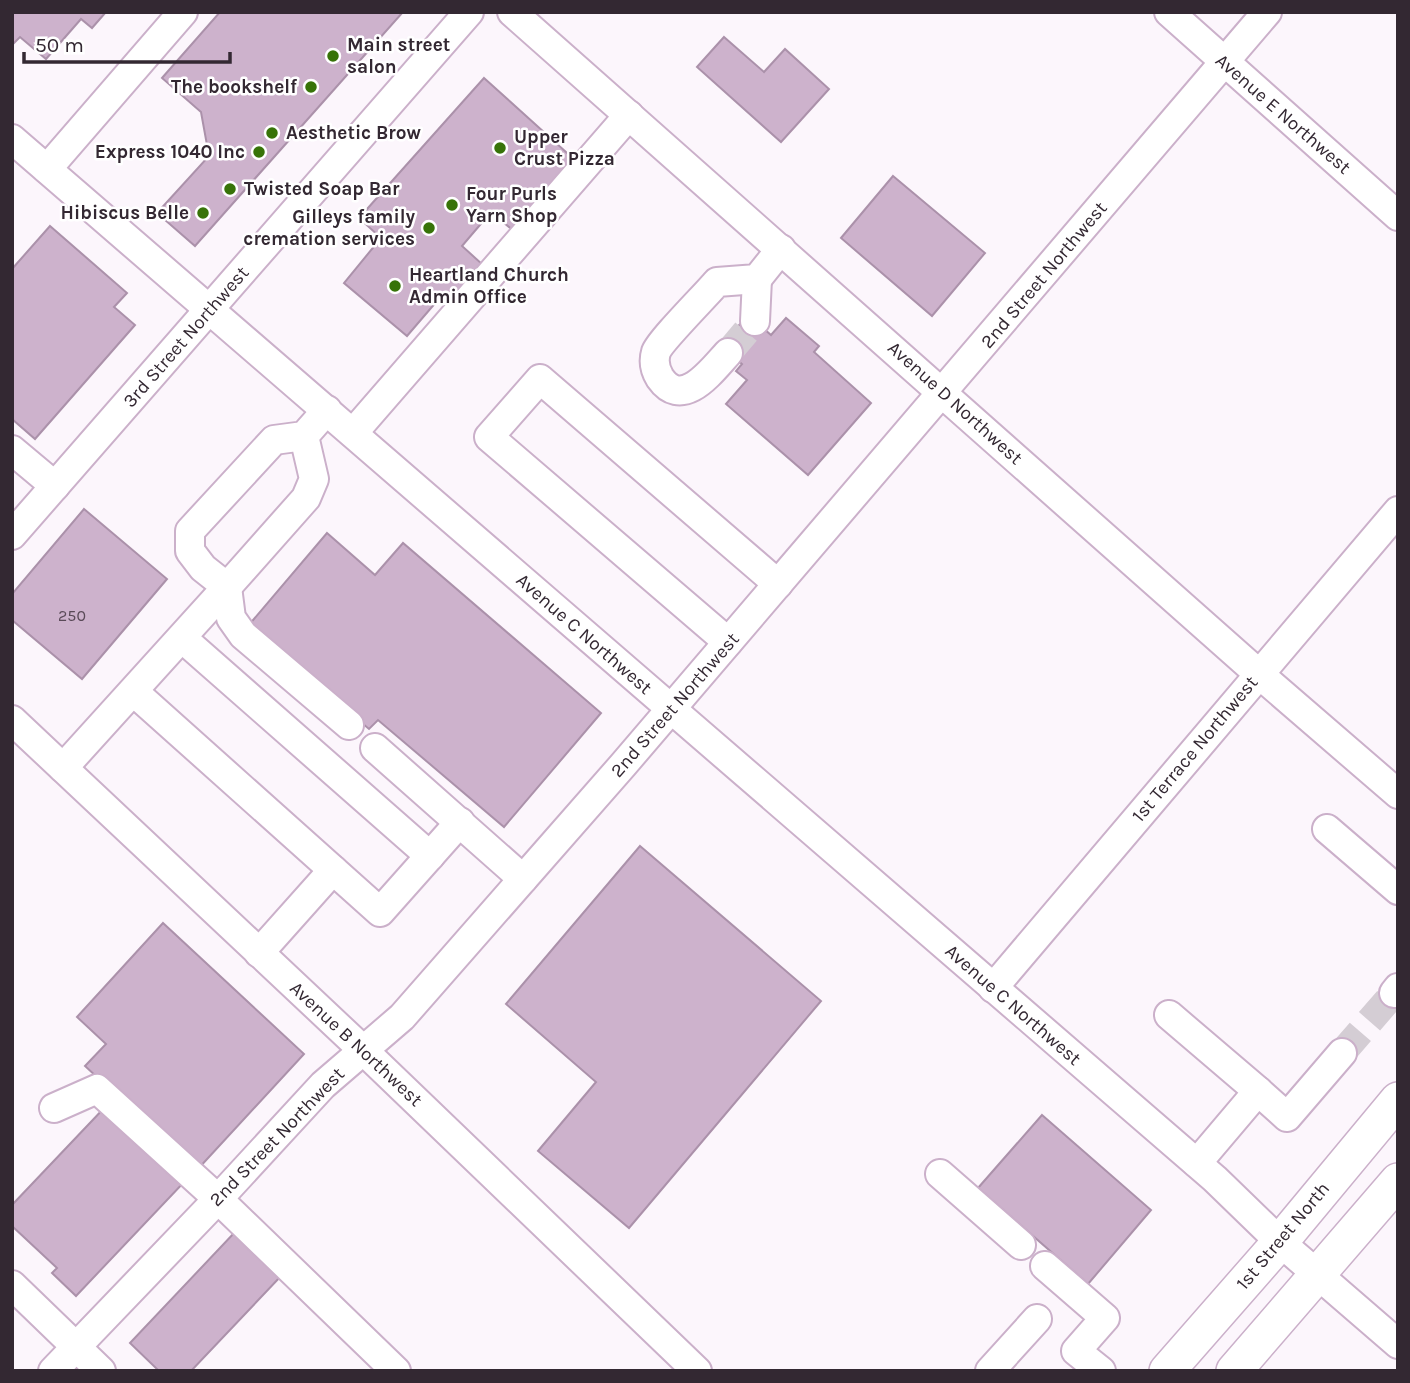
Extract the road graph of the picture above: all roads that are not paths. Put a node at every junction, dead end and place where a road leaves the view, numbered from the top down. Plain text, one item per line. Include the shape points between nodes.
1 (183, 12) edge
2 (469, 12) edge
3 (512, 12) edge
4 (1169, 12) edge
5 (1267, 12) edge
6 (1224, 63) junction
7 (629, 115) junction
8 (12, 139) edge
9 (47, 169) junction
10 (1398, 216) edge
11 (781, 249) junction
12 (757, 279) junction
13 (210, 309) junction
14 (755, 321) tunnel mouth
15 (728, 353) tunnel mouth
16 (943, 393) junction
17 (327, 410) junction
18 (353, 433) junction
19 (304, 436) junction
20 (12, 450) edge
21 (55, 486) junction
22 (1398, 511) edge
23 (12, 535) edge
24 (778, 584) junction
25 (227, 587) junction
26 (182, 638) junction
27 (728, 642) junction
28 (1259, 674) junction
29 (134, 692) junction
30 (670, 710) junction
31 (12, 720) edge
32 (349, 725) dead end
33 (375, 748) dead end
34 (62, 768) junction
35 (1398, 794) edge
36 (460, 822) junction
37 (1327, 829) dead end
38 (430, 856) junction
39 (333, 870) junction
40 (523, 879) junction
41 (1398, 890) edge
42 (259, 953) junction
43 (993, 988) junction
44 (1169, 1015) dead end
45 (363, 1050) junction
46 (1342, 1053) tunnel mouth
47 (1258, 1091) junction
48 (1398, 1100) edge
49 (54, 1108) dead end
50 (1197, 1163) junction
51 (940, 1174) dead end
52 (1398, 1181) edge
53 (218, 1199) junction
54 (1280, 1242) junction
55 (1021, 1245) dead end
56 (1045, 1266) dead end
57 (1319, 1274) junction
58 (12, 1285) edge
59 (1037, 1319) dead end
60 (1398, 1344) edge
61 (76, 1346) junction
62 (53, 1371) edge
63 (101, 1371) edge
64 (397, 1371) edge
65 (697, 1371) edge
66 (990, 1371) edge
67 (1101, 1371) edge
68 (1167, 1371) edge
69 (1234, 1371) edge

1 - 9 street
2 - 13 street, 3rd Street Northwest
3 - 7 street, Avenue D Northwest
4 - 6 street, Avenue E Northwest
5 - 6 street, 2nd Street Northwest
6 - 10 street, Avenue E Northwest
6 - 16 street, 2nd Street Northwest
7 - 11 street, Avenue D Northwest
7 - 18 street
8 - 9 street, Avenue C Northwest
9 - 13 street, Avenue C Northwest
11 - 12 street
11 - 16 street, Avenue D Northwest
12 - 14 street
12 - 15 street via 718,282 657,350 654,367 661,380 680,391 702,382
13 - 17 street, Avenue C Northwest
13 - 21 street, 3rd Street Northwest
16 - 24 street, 2nd Street Northwest
16 - 28 street, Avenue D Northwest
17 - 18 street, Avenue C Northwest
17 - 19 street
18 - 30 street, Avenue C Northwest
19 - 25 street via 314,479 306,498
19 - 25 street via 274,439 190,531 190,551
20 - 21 street
21 - 23 street, 3rd Street Northwest
22 - 28 street, 1st Terrace Northwest
24 - 27 street, 2nd Street Northwest
24 - 27 street via 540,379 489,437
25 - 26 street
25 - 32 street via 231,618 243,635
26 - 29 street
26 - 38 street
27 - 30 street, 2nd Street Northwest
28 - 35 street, Avenue D Northwest
28 - 43 street, 1st Terrace Northwest
29 - 34 street
29 - 39 street
30 - 40 street, 2nd Street Northwest
30 - 43 street, Avenue C Northwest
31 - 34 street, Avenue B Northwest
33 - 36 street
34 - 42 street, Avenue B Northwest
36 - 38 street
36 - 40 street
37 - 41 street
38 - 39 street via 380,912
39 - 42 street
40 - 45 street, 2nd Street Northwest via 402,1017
42 - 45 street, Avenue B Northwest
43 - 50 street, Avenue C Northwest
44 - 47 street
45 - 53 street, 2nd Street Northwest via 323,1085
45 - 65 street, Avenue B Northwest
46 - 47 street via 1287,1117
47 - 50 street
48 - 54 main road, 1st Street North
49 - 53 street via 97,1090
50 - 54 street, Avenue C Northwest
51 - 55 street
52 - 57 main road
53 - 61 street, 2nd Street Northwest
53 - 64 street
54 - 57 street, Avenue C Northwest
54 - 68 main road, 1st Street North
56 - 67 street via 1105,1318 1076,1351
57 - 60 street, Avenue C Northwest
57 - 69 main road
58 - 61 street
59 - 66 street
61 - 62 street, 2nd Street Northwest
61 - 63 street

